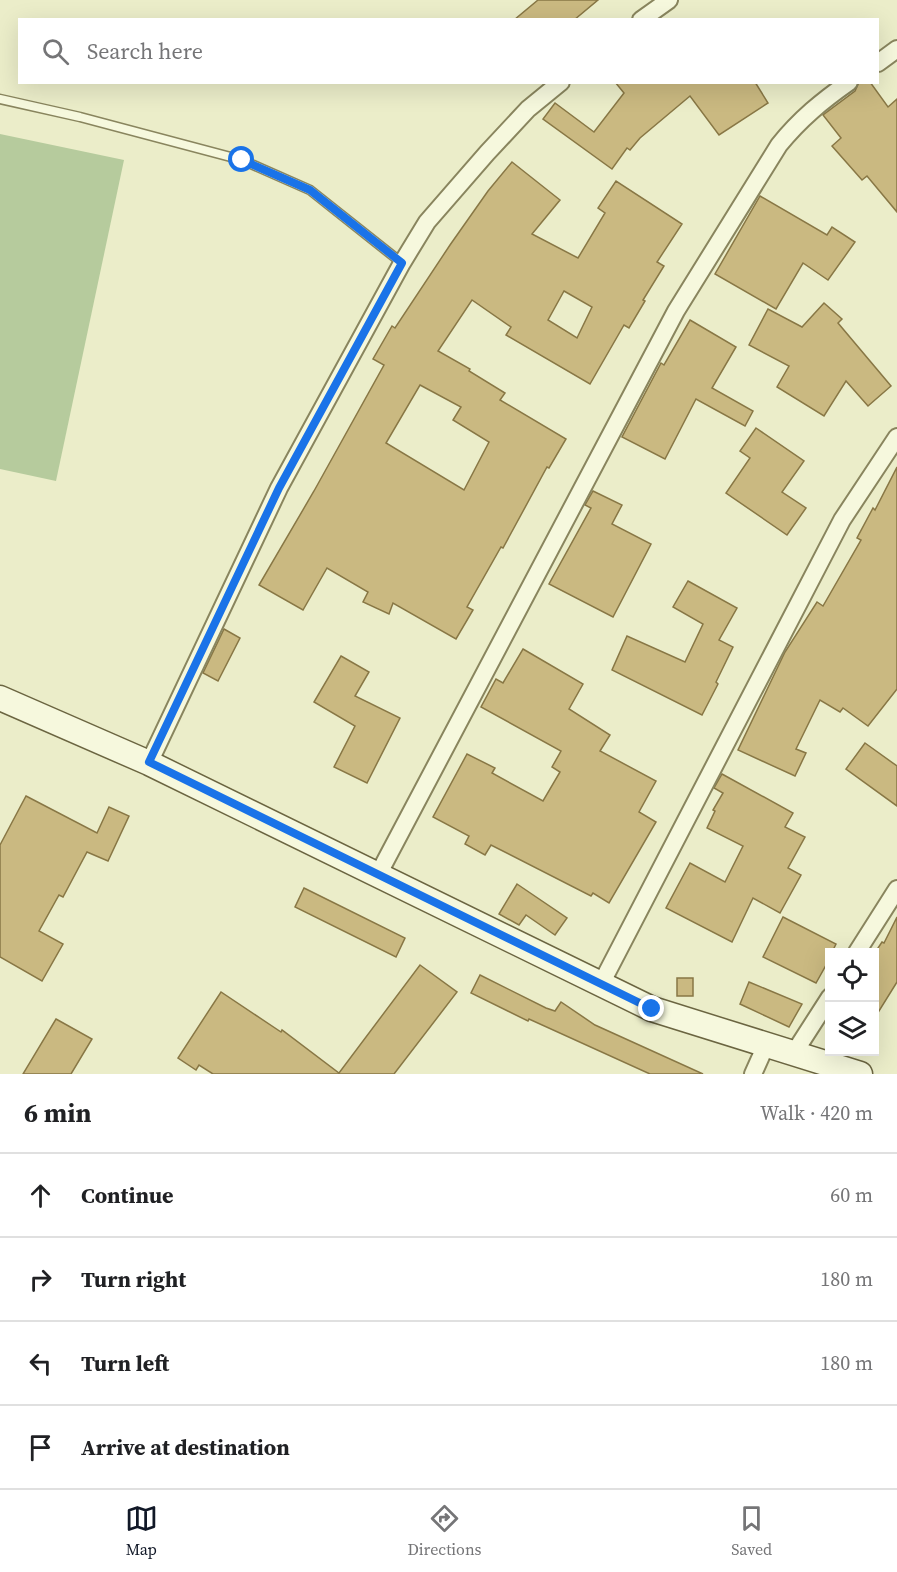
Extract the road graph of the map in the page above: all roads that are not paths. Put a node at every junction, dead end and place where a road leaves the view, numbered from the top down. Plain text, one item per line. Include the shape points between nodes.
1 (669, 0) edge
2 (644, 18) edge
3 (897, 49) edge
4 (879, 62) edge
5 (559, 84) edge
6 (846, 84) edge
7 (0, 99) edge
8 (402, 263) junction
9 (897, 437) edge
10 (0, 698) edge
11 (149, 762) junction
12 (379, 873) junction
13 (897, 889) edge
14 (860, 948) edge
15 (601, 984) junction
16 (826, 1002) edge
17 (766, 1045) junction
18 (794, 1053) junction
19 (753, 1074) edge
20 (860, 1074) edge

1 - 2 street
3 - 4 street
5 - 8 street via 528,109 487,153 427,222
6 - 12 street via 819,103 779,145 676,311
7 - 8 lane via 242,160 310,190
8 - 11 street via 279,488
9 - 15 street via 842,520
10 - 11 street
11 - 12 street
12 - 15 street
13 - 14 street
15 - 17 street via 652,1009
16 - 18 street
17 - 18 street
17 - 19 street
18 - 20 street

